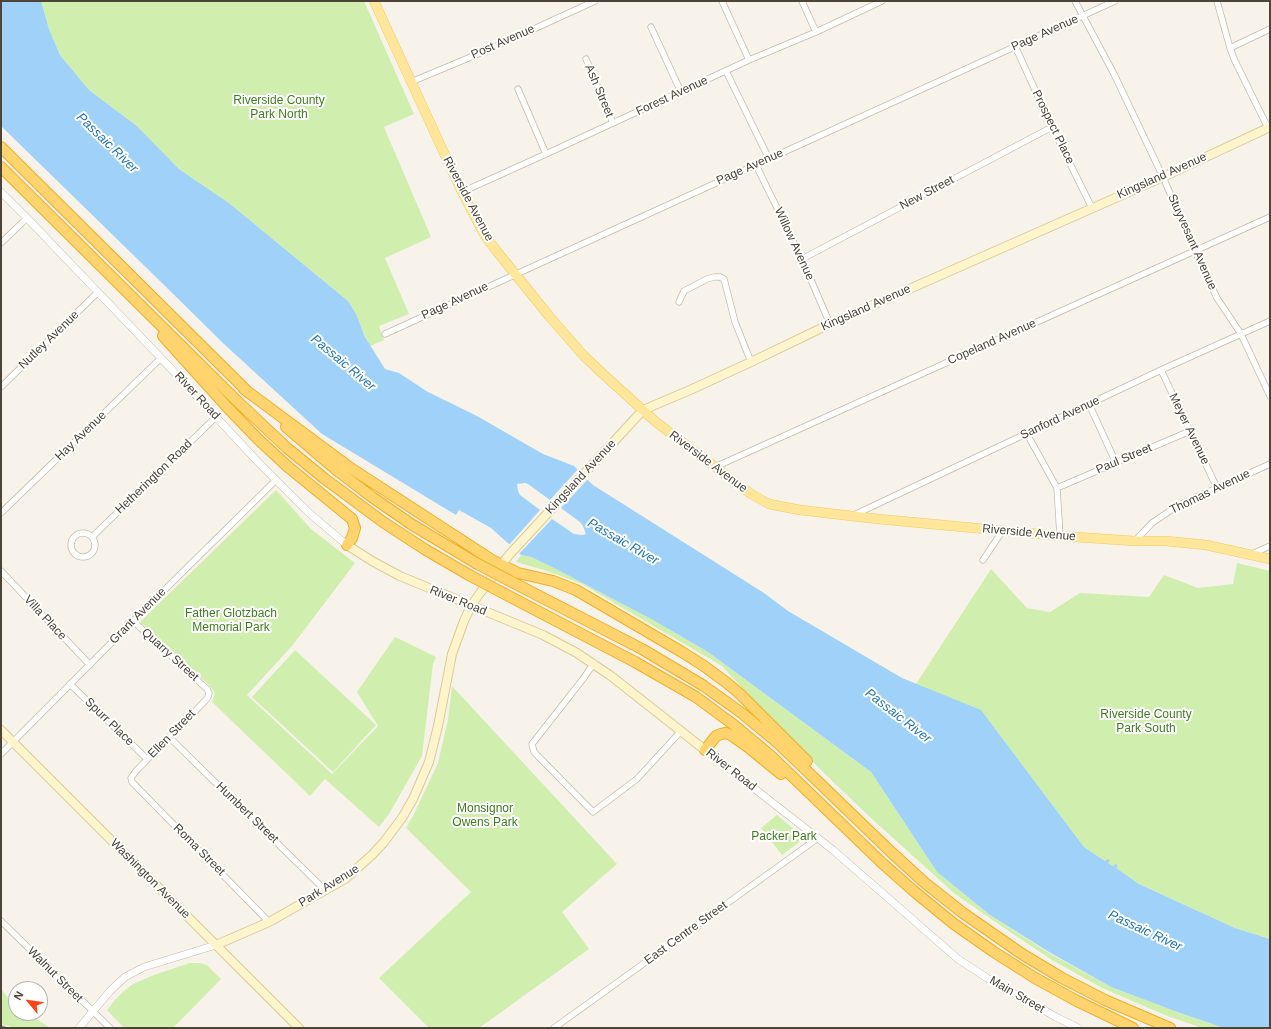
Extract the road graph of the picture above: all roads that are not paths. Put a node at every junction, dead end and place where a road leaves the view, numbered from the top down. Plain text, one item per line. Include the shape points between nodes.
1 (374, 1) edge
2 (595, 1) edge
3 (722, 1) edge
4 (802, 1) edge
5 (882, 1) edge
6 (1075, 1) edge
7 (1115, 1) edge
8 (1217, 1) edge
9 (1084, 16) junction
10 (651, 26) dead end
11 (1270, 30) edge
12 (816, 32) junction
13 (1015, 46) junction
14 (1230, 48) junction
15 (586, 59) dead end
16 (750, 60) junction
17 (726, 71) junction
18 (411, 82) junction
19 (518, 89) dead end
20 (681, 92) junction
21 (613, 123) junction
22 (1052, 127) junction
23 (1269, 128) edge
24 (1, 147) edge
25 (546, 154) junction
26 (769, 159) junction
27 (756, 165) junction
28 (1, 167) edge
29 (1163, 177) junction
30 (1, 192) edge
31 (462, 192) junction
32 (1092, 208) junction
33 (1270, 217) edge
34 (27, 218) junction
35 (1, 243) edge
36 (1195, 251) junction
37 (802, 258) junction
38 (514, 274) junction
39 (118, 283) junction
40 (98, 292) junction
41 (679, 302) dead end
42 (1270, 321) edge
43 (830, 324) junction
44 (385, 334) dead end
45 (1240, 334) junction
46 (161, 358) junction
47 (751, 362) junction
48 (1161, 370) junction
49 (1, 387) edge
50 (244, 389) junction
51 (1270, 396) edge
52 (1089, 404) junction
53 (643, 410) junction
54 (216, 417) junction
55 (1190, 431) junction
56 (1027, 434) junction
57 (1116, 463) junction
58 (1270, 464) edge
59 (715, 468) junction
60 (276, 480) junction
61 (1057, 488) junction
62 (1217, 488) junction
63 (1, 513) edge
64 (851, 516) junction
65 (1003, 530) junction
66 (1060, 536) junction
67 (92, 537) junction
68 (1135, 541) junction
69 (347, 545) junction
70 (1270, 546) edge
71 (1252, 554) junction
72 (509, 555) joint
73 (1270, 558) edge
74 (983, 560) dead end
75 (502, 565) junction
76 (1, 571) edge
77 (471, 606) junction
78 (133, 621) junction
79 (90, 664) junction
80 (594, 664) junction
81 (70, 684) junction
82 (207, 689) joint
83 (1, 730) edge
84 (681, 731) junction
85 (169, 737) junction
86 (13, 742) junction
87 (705, 750) junction
88 (1, 754) edge
89 (147, 759) junction
90 (131, 778) joint
91 (817, 780) junction
92 (818, 838) junction
93 (863, 845) junction
94 (325, 890) junction
95 (1, 922) edge
96 (269, 922) junction
97 (216, 945) junction
98 (958, 959) joint
99 (92, 1011) junction
100 (79, 1028) edge
101 (110, 1028) edge
102 (299, 1028) edge
103 (554, 1028) edge
104 (1078, 1028) edge
105 (1133, 1028) edge
106 (1170, 1028) edge

1 - 18 main road, Riverside Avenue
2 - 18 street, Post Avenue
3 - 16 street
4 - 12 street
5 - 12 street, Forest Avenue
6 - 9 street, Stuyvesant Avenue
7 - 9 street, Page Avenue
8 - 14 street
9 - 13 street, Page Avenue
9 - 29 street, Stuyvesant Avenue
10 - 20 street
11 - 14 street
12 - 16 street, Forest Avenue
13 - 22 street, Prospect Place
13 - 26 street, Page Avenue
14 - 23 street
15 - 21 street, Ash Street
16 - 17 street, Forest Avenue
17 - 20 street, Forest Avenue
17 - 26 street
18 - 31 main road, Riverside Avenue
19 - 25 street
20 - 21 street, Forest Avenue
21 - 25 street, Forest Avenue
22 - 32 street, Prospect Place
22 - 37 street, New Street
23 - 29 main road, Kingsland Avenue
24 - 50 highway
25 - 31 street, Forest Avenue
26 - 27 street, Page Avenue
27 - 37 street, Willow Avenue
27 - 38 street, Page Avenue
28 - 39 highway
29 - 32 main road, Kingsland Avenue
29 - 36 street, Stuyvesant Avenue
30 - 34 street, River Road
31 - 38 main road, Riverside Avenue via 484,234
32 - 43 main road, Kingsland Avenue
33 - 36 street, Copeland Avenue
34 - 35 street
34 - 40 street, River Road
36 - 45 street, Stuyvesant Avenue via 1218,298
36 - 59 street, Copeland Avenue
37 - 43 street, Willow Avenue
38 - 44 street, Page Avenue
38 - 53 main road, Riverside Avenue via 584,356
39 - 69 highway via 167,341 258,439 287,466 352,518 355,528
39 - 93 highway, bridge via 243,408 344,494 426,550 469,575 642,665 696,697 770,755
40 - 46 street, River Road
40 - 49 street, Nutley Avenue
41 - 47 street via 684,291 707,279 714,276 724,279 735,322
42 - 45 street, Sanford Avenue
43 - 47 main road, Kingsland Avenue
45 - 48 street, Sanford Avenue
45 - 51 street, Stuyvesant Avenue
46 - 54 street, River Road
46 - 63 street, Hay Avenue
47 - 53 main road, Kingsland Avenue
48 - 52 street, Sanford Avenue
48 - 55 street, Meyer Avenue
50 - 75 highway via 352,469
50 - 91 highway, bridge via 353,483 411,524 476,563 642,649 704,686 743,714
52 - 56 street, Sanford Avenue
52 - 57 street
53 - 59 main road, Riverside Avenue
53 - 72 main road, Kingsland Avenue
54 - 60 street, River Road
54 - 67 street, Hetherington Road
55 - 57 street, Paul Street
55 - 62 street, Meyer Avenue
56 - 61 street
56 - 64 street, Sanford Avenue
57 - 61 street, Paul Street
58 - 62 street, Thomas Avenue
59 - 64 main road, Riverside Avenue via 769,504
60 - 69 street, River Road
60 - 78 street, Grant Avenue
61 - 66 street
62 - 68 street, Thomas Avenue via 1176,506 1152,523
64 - 65 main road, Riverside Avenue
65 - 66 main road, Riverside Avenue
65 - 74 street
66 - 68 main road, Riverside Avenue
67 - 67 street via 82,534 73,538 71,547 75,554 82,557 90,555 95,544
68 - 71 main road, Riverside Avenue via 1206,545
69 - 77 main road, River Road via 400,576
70 - 71 street
71 - 73 main road, Riverside Avenue
72 - 75 main road, Park Avenue
75 - 77 main road, Park Avenue
75 - 91 highway via 518,573 553,581 576,590 704,666 740,694 809,763
76 - 79 street, Villa Place
77 - 80 main road, River Road via 554,640
77 - 94 main road, Park Avenue via 452,654 429,762 413,799 393,830 372,855
78 - 79 street, Grant Avenue
78 - 82 street, Quarry Street
79 - 81 street, Grant Avenue
80 - 84 main road, River Road
80 - 84 street via 532,744 534,752 594,812 637,779
81 - 86 street, Grant Avenue
81 - 89 street, Spurr Place
82 - 85 street, Ellen Street via 209,693 205,701
83 - 86 main road, Washington Avenue
84 - 87 main road, River Road
85 - 89 street, Ellen Street
85 - 94 street, Humbert Street
86 - 88 street, Grant Avenue
86 - 97 main road, Washington Avenue
87 - 92 street, River Road
87 - 93 highway via 716,736 726,733 731,735 774,768
89 - 90 street, Ellen Street
90 - 96 street, Roma Street via 132,782
91 - 106 highway via 908,867 982,927 1076,985
92 - 98 street, River Road
92 - 103 street, East Centre Street
93 - 105 highway via 954,924 994,952 1056,990
94 - 96 main road, Park Avenue
95 - 99 street, Walnut Street
96 - 97 main road, Park Avenue
97 - 99 street, Park Avenue via 144,967 124,978
97 - 102 main road, Washington Avenue
98 - 104 street, Main Street
99 - 100 street, Park Avenue
99 - 101 street, Walnut Street

